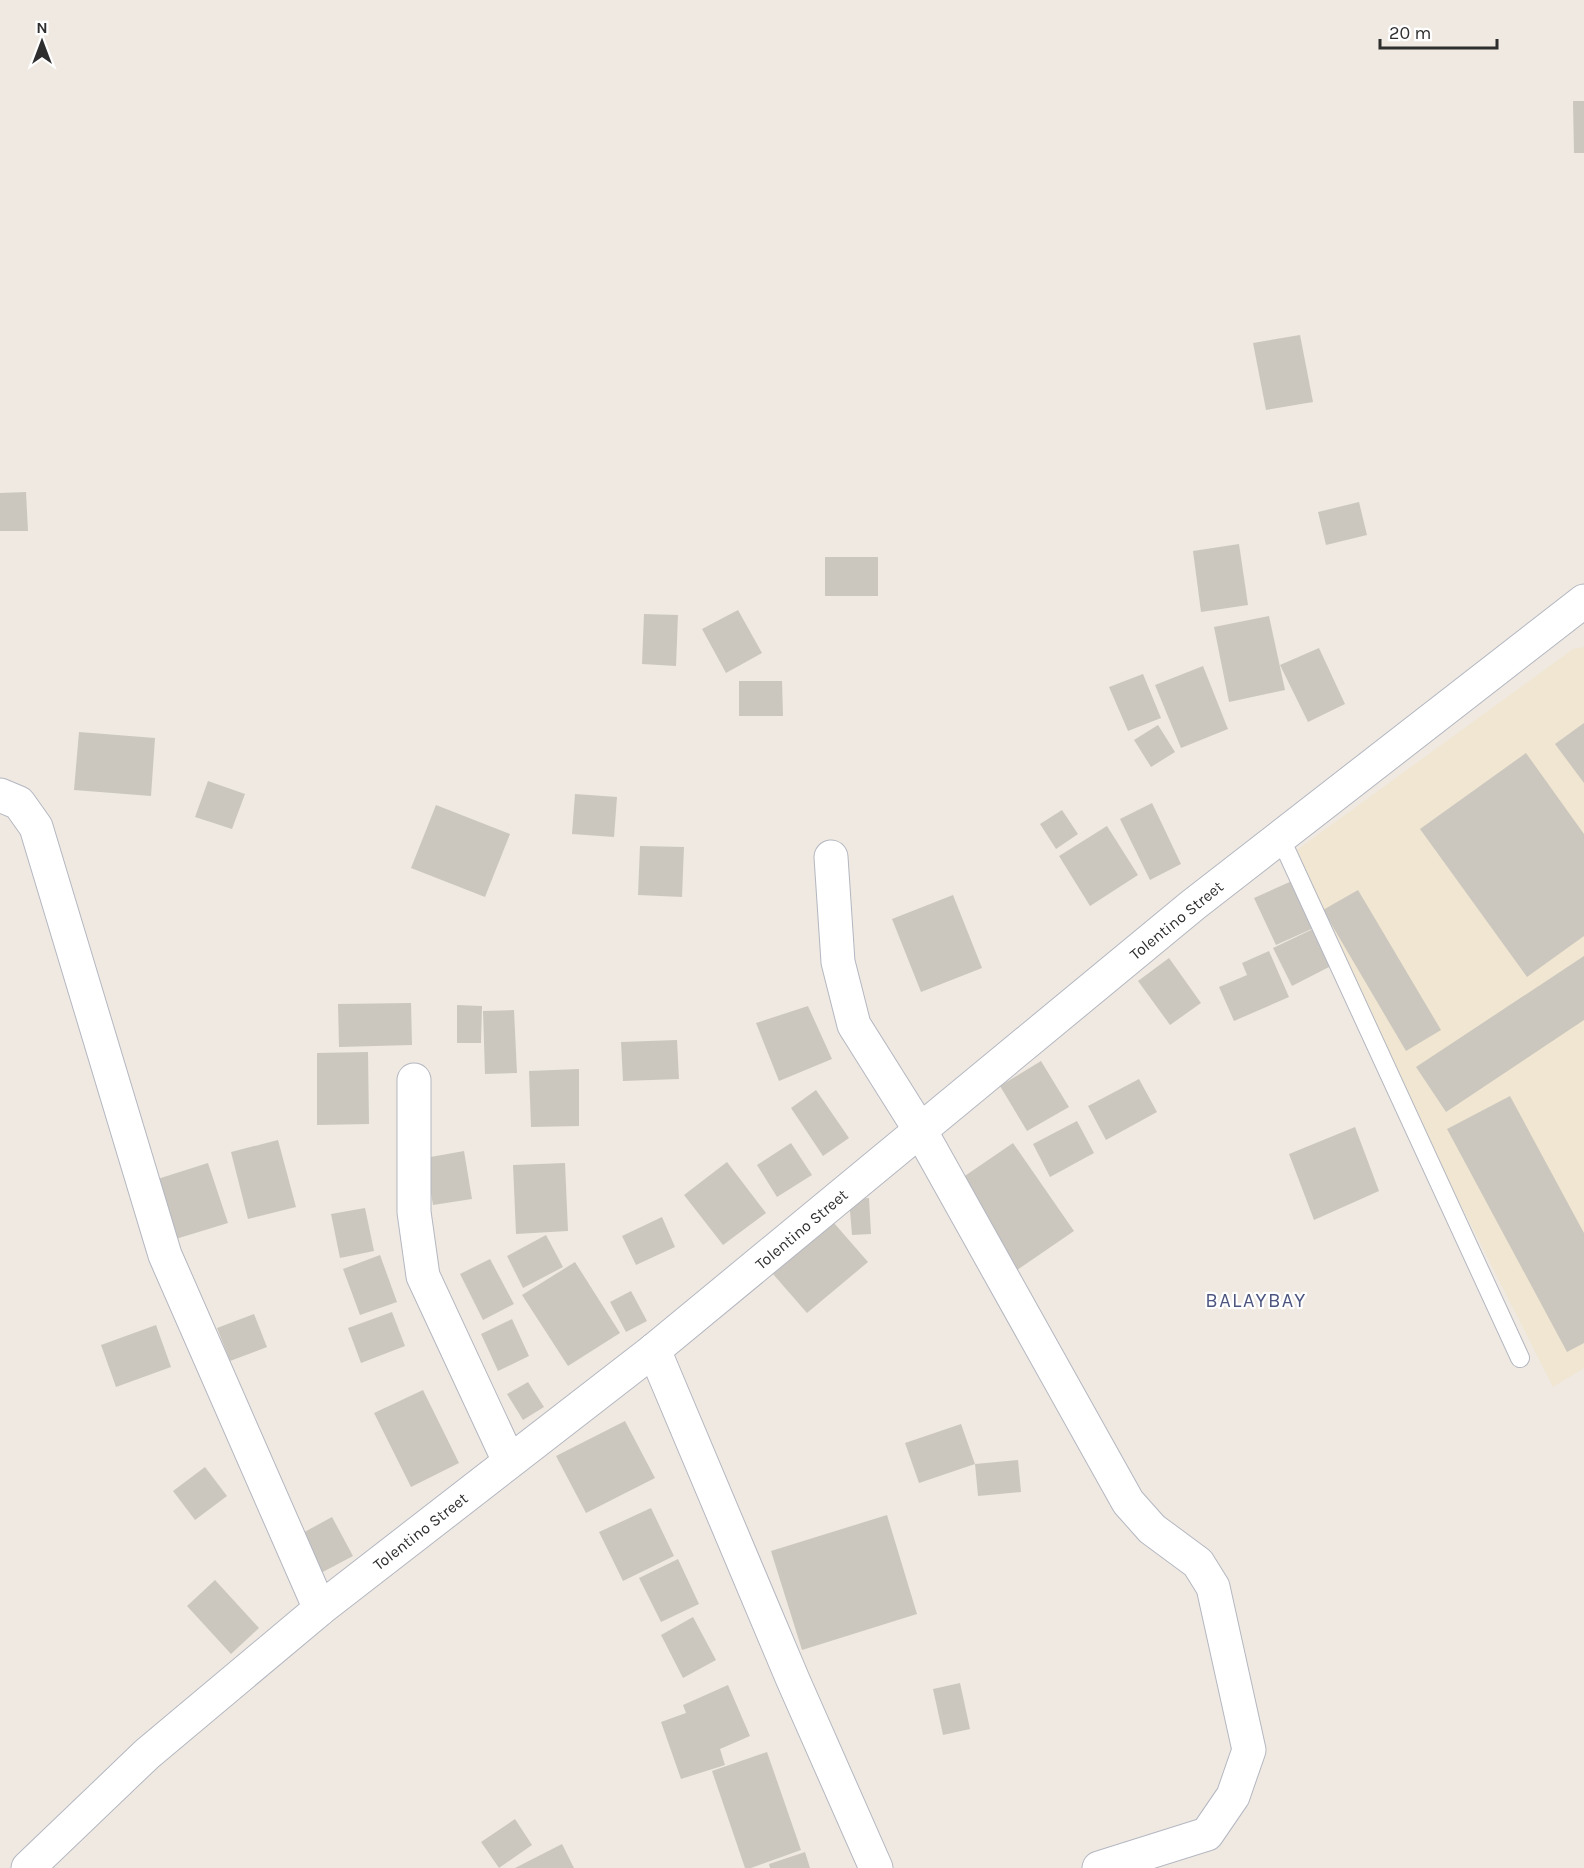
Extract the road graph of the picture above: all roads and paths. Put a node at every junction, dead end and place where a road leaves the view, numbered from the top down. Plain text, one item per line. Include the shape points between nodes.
1 (1584, 601) edge
2 (0, 795) edge
3 (1280, 837) junction
4 (831, 857) dead end
5 (414, 1080) dead end
6 (920, 1130) junction
7 (654, 1350) junction
8 (1520, 1358) dead end
9 (509, 1461) junction
10 (320, 1609) junction
11 (27, 1868) edge
12 (876, 1868) edge
13 (1099, 1868) edge

1 - 3 street, Tolentino Street
2 - 10 street via 19,803 36,827 165,1255
3 - 6 street, Tolentino Street
3 - 8 lane
4 - 6 street via 838,962 854,1025
5 - 9 street via 414,1212 423,1276
6 - 7 street, Tolentino Street
6 - 13 street via 1128,1502 1152,1529 1198,1563 1213,1587 1250,1750 1233,1796 1207,1834
7 - 9 street, Tolentino Street
7 - 12 street via 792,1680
9 - 10 street, Tolentino Street
10 - 11 street, Tolentino Street via 147,1754

